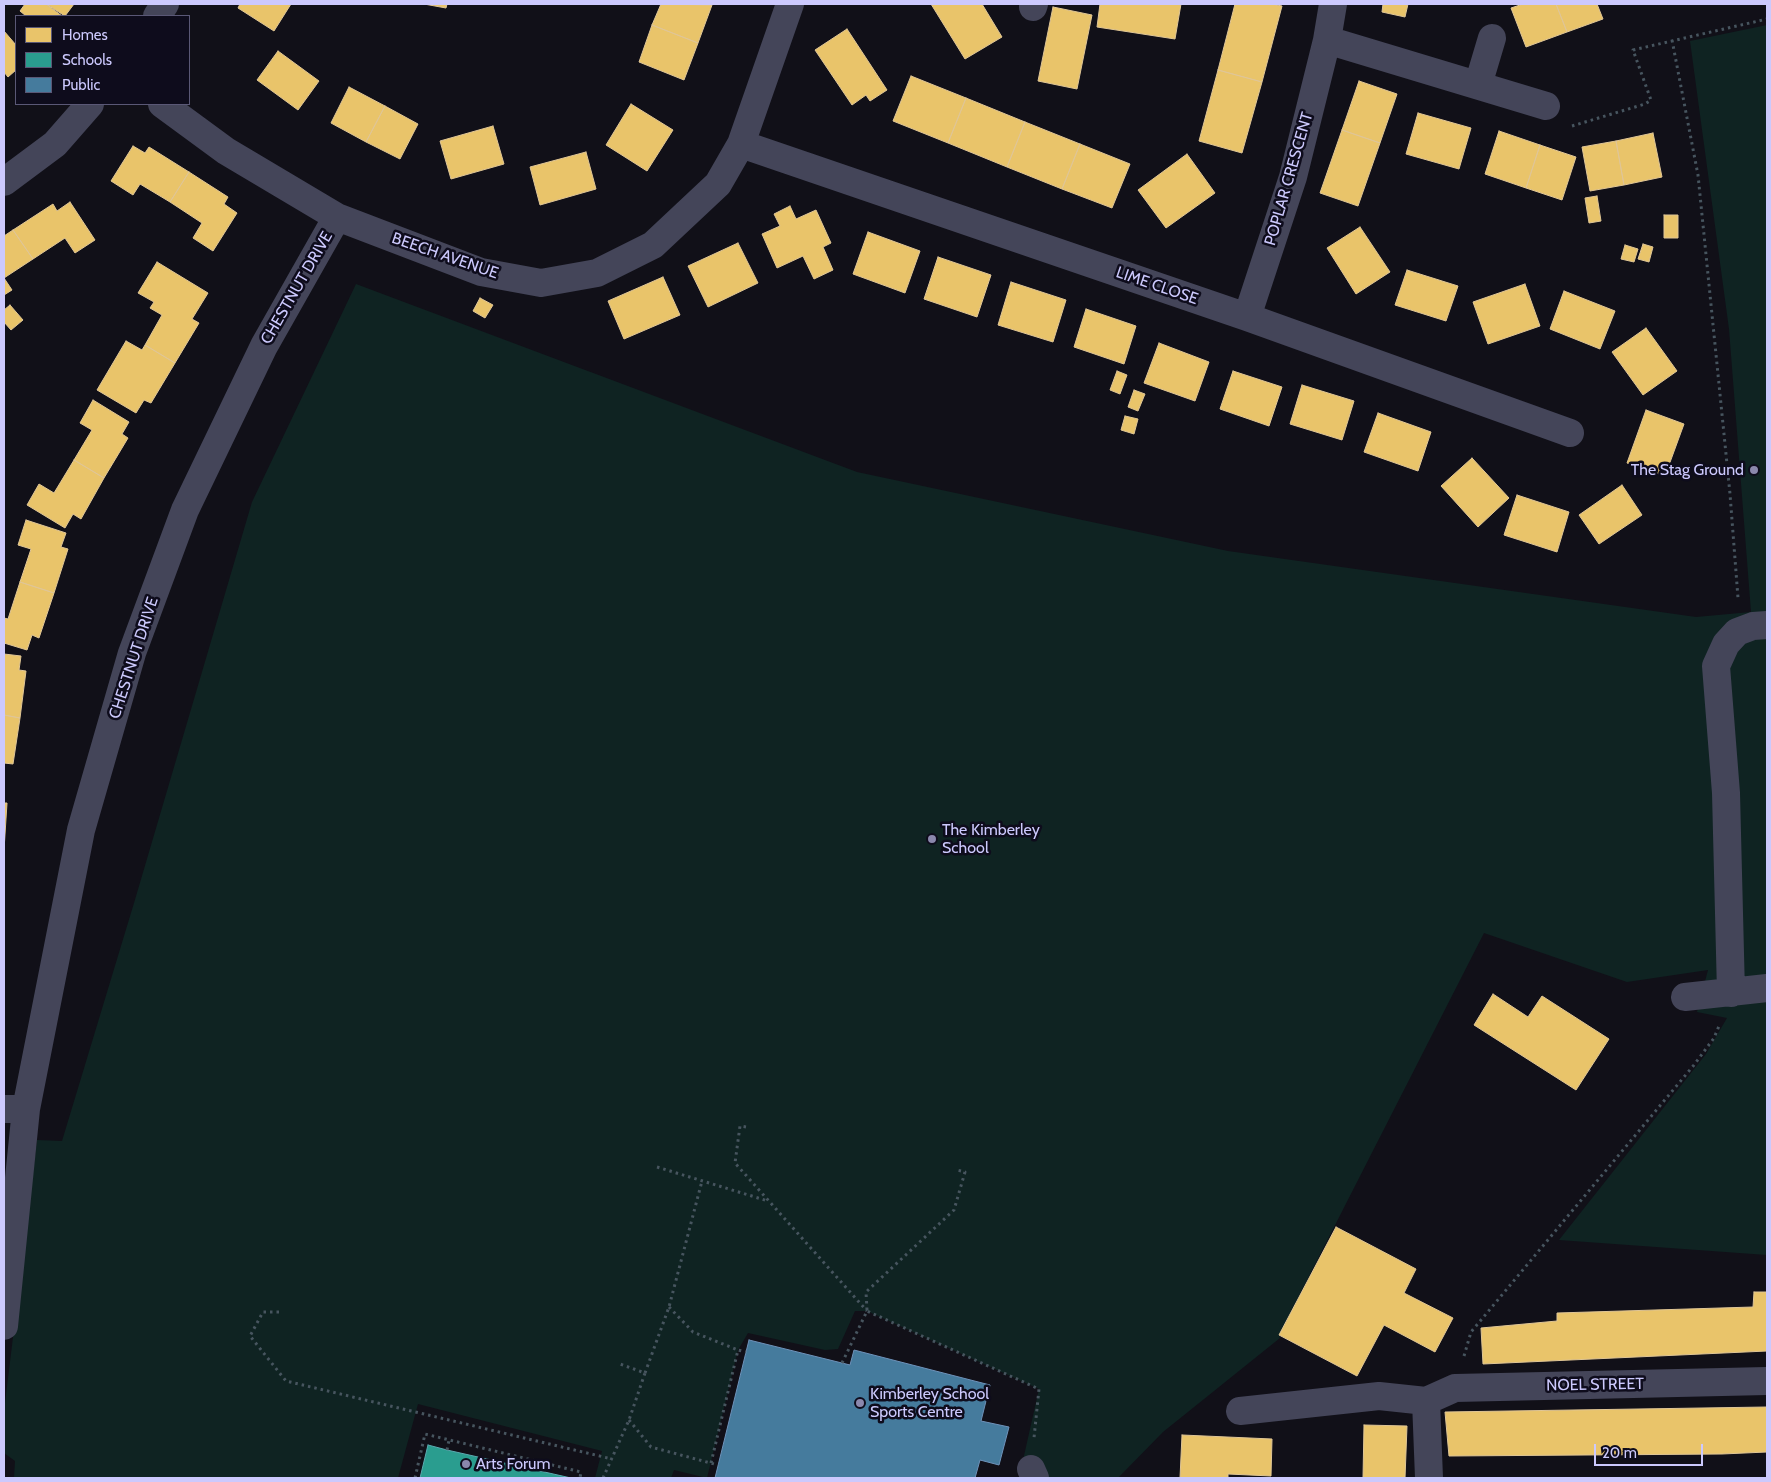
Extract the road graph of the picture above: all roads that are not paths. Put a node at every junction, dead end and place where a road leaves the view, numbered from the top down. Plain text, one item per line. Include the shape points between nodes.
1 (165, 4) edge
2 (790, 4) edge
3 (1333, 4) edge
4 (158, 15) edge
5 (1492, 38) dead end
6 (1327, 40) junction
7 (1478, 85) junction
8 (89, 105) edge
9 (163, 105) edge
10 (1546, 106) road end
11 (741, 144) junction
12 (4, 182) edge
13 (338, 217) junction
14 (1247, 317) junction
15 (1570, 433) dead end
16 (1767, 625) edge
17 (1767, 988) edge
18 (1731, 993) junction
19 (1685, 998) dead end
20 (15, 1109) edge
21 (4, 1326) edge
22 (1767, 1381) edge
23 (1426, 1401) junction
24 (1240, 1411) dead end
25 (1429, 1478) edge

1 - 4 street
2 - 11 street, BEECH AVENUE
3 - 6 street, POPLAR CRESCENT
5 - 7 street
6 - 7 street
6 - 14 street, POPLAR CRESCENT via 1293,177
7 - 10 street
8 - 12 street via 55,144
9 - 13 street, BEECH AVENUE via 226,152
11 - 13 street, BEECH AVENUE via 718,184 653,246 597,273 551,282 481,272
11 - 14 street, LIME CLOSE
13 - 20 street, CHESTNUT DRIVE via 264,346 185,510 132,653 81,830
14 - 15 street, LIME CLOSE
16 - 18 street via 1737,632 1726,644 1716,666 1726,793
17 - 18 street
18 - 19 street
20 - 21 street, CHESTNUT DRIVE
22 - 23 street, NOEL STREET via 1455,1388
23 - 24 street via 1379,1396
23 - 25 street

